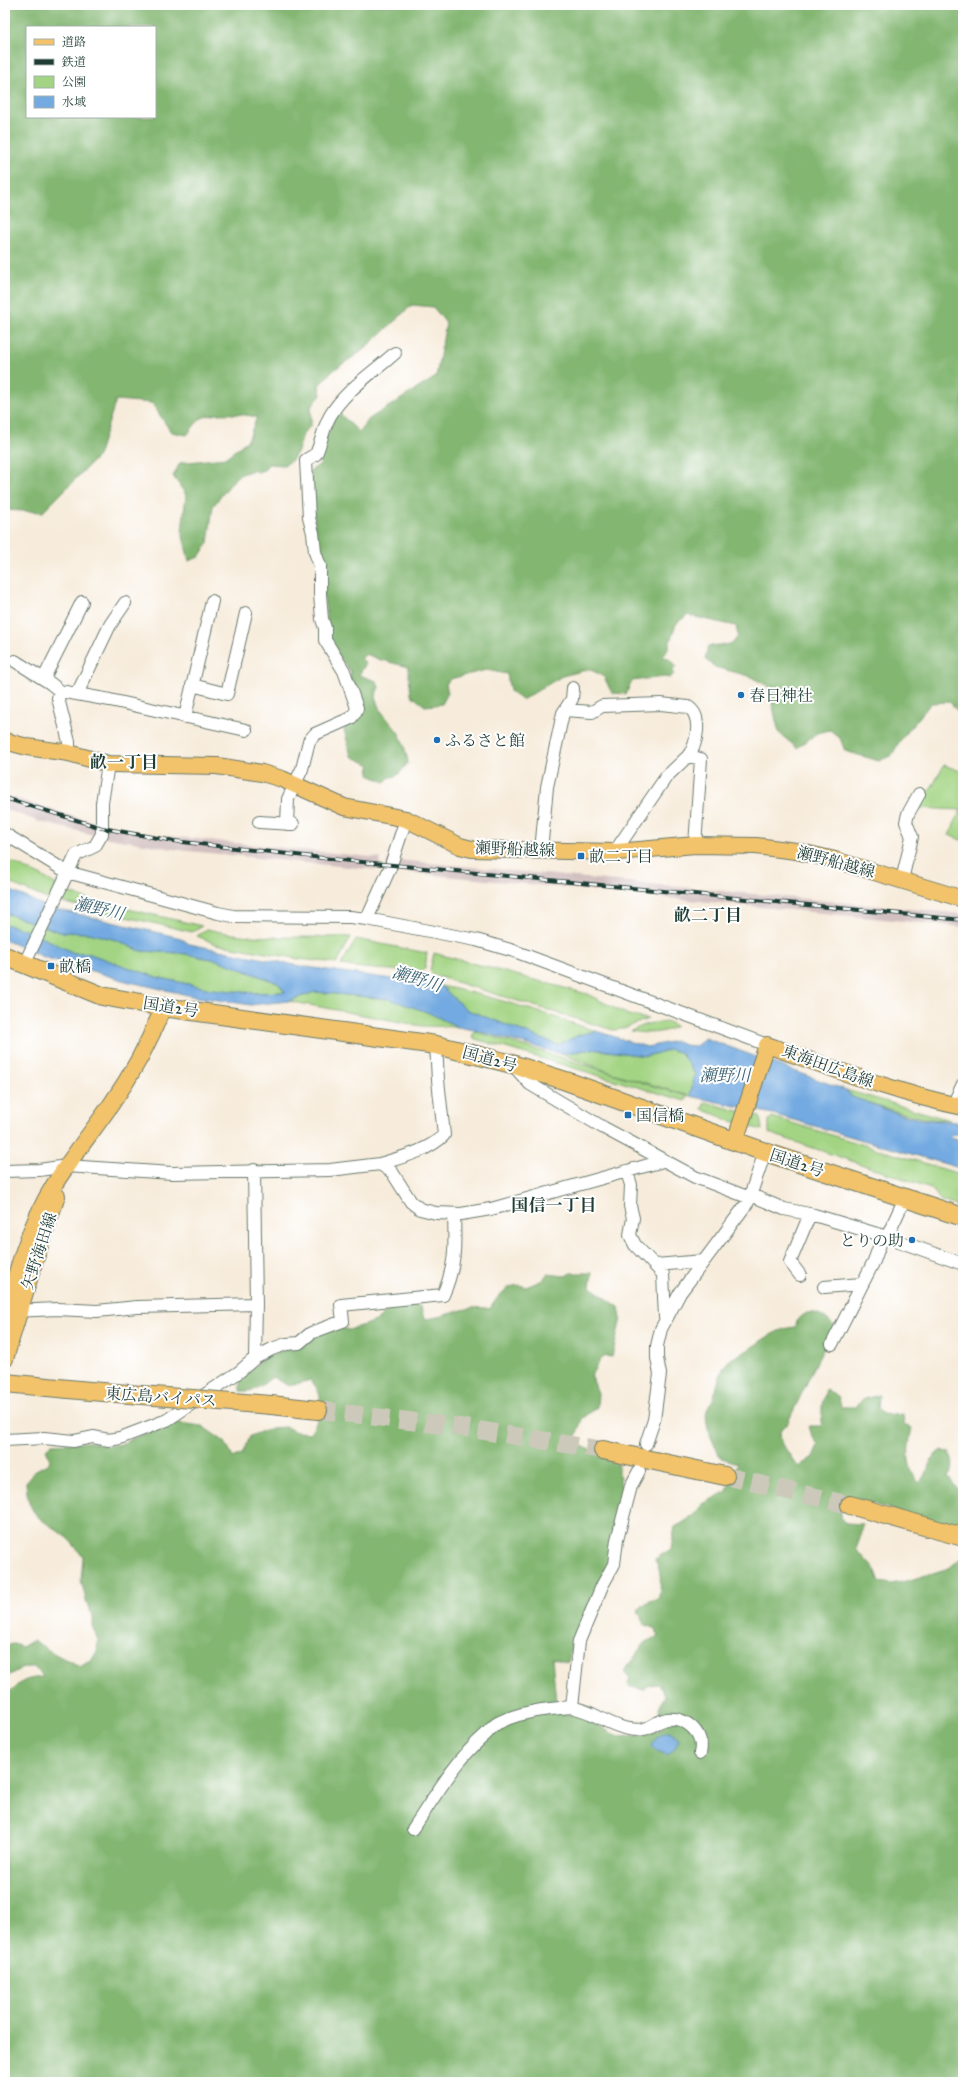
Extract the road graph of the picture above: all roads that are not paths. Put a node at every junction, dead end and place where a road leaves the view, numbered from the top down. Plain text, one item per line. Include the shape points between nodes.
1 (395, 354) dead end
2 (212, 601) dead end
3 (82, 602) dead end
4 (125, 603) dead end
5 (246, 613) dead end
6 (15, 662) dead end
7 (44, 678) junction
8 (192, 685) junction
9 (573, 688) dead end
10 (60, 691) junction
11 (77, 694) junction
12 (565, 710) junction
13 (185, 717) junction
14 (246, 730) dead end
15 (5, 741) edge
16 (69, 753) junction
17 (688, 756) junction
18 (108, 764) junction
19 (295, 785) junction
20 (920, 794) dead end
21 (406, 819) junction
22 (259, 822) dead end
23 (5, 834) edge
24 (695, 845) junction
25 (541, 851) junction
26 (617, 852) junction
27 (64, 878) junction
28 (902, 880) junction
29 (963, 899) edge
30 (367, 919) junction
31 (5, 956) edge
32 (27, 959) junction
33 (163, 1007) junction
34 (436, 1045) junction
35 (766, 1047) junction
36 (512, 1064) junction
37 (963, 1084) edge
38 (958, 1106) edge
39 (738, 1133) junction
40 (765, 1152) junction
41 (663, 1161) junction
42 (380, 1164) junction
43 (67, 1166) junction
44 (254, 1170) junction
45 (5, 1171) edge
46 (627, 1172) junction
47 (750, 1197) junction
48 (905, 1198) junction
49 (454, 1214) junction
50 (810, 1214) junction
51 (963, 1218) edge
52 (885, 1237) junction
53 (703, 1261) junction
54 (963, 1264) edge
55 (656, 1266) junction
56 (800, 1275) dead end
57 (862, 1284) junction
58 (824, 1287) dead end
59 (256, 1304) junction
60 (9, 1313) edge
61 (665, 1320) junction
62 (832, 1344) dead end
63 (255, 1358) junction
64 (5, 1359) edge
65 (5, 1383) edge
66 (318, 1410) tunnel mouth
67 (5, 1440) edge
68 (646, 1444) dead end
69 (603, 1450) tunnel mouth
70 (639, 1471) dead end
71 (725, 1476) tunnel mouth
72 (850, 1505) tunnel mouth
73 (963, 1536) edge
74 (572, 1707) junction
75 (700, 1753) dead end
76 (413, 1829) dead end

1 - 19 street via 347,394 327,421 316,454 306,460 309,518 320,566 324,640 344,671 357,708 351,718 312,737
2 - 8 street
3 - 7 street
4 - 11 street via 110,625
5 - 8 street via 227,694
6 - 7 street
7 - 10 street
8 - 13 street
9 - 12 street via 572,699
10 - 11 street
10 - 16 street via 58,698 69,742
11 - 13 street
12 - 17 street via 592,712 602,706 661,704 688,707 694,716 697,734 692,752
12 - 25 street via 547,787
13 - 14 street
15 - 16 main road, 瀬野船越線
16 - 18 main road, 瀬野船越線
17 - 24 street via 702,759
17 - 26 street via 666,778 622,840
18 - 19 main road, 瀬野船越線 via 217,766 266,774
18 - 27 street via 102,803 102,834 95,846 76,855
19 - 21 main road, 瀬野船越線 via 344,807
19 - 22 street via 288,799 290,824
20 - 28 street via 906,822 912,837
21 - 25 main road, 瀬野船越線 via 460,846 487,850
21 - 30 street via 390,868
23 - 27 street
24 - 26 main road, 瀬野船越線
24 - 28 main road, 瀬野船越線 via 756,846 796,851
25 - 26 main road, 瀬野船越線
27 - 30 street via 233,916
27 - 32 street
28 - 29 main road, 瀬野船越線
30 - 35 street via 476,940 514,951
31 - 32 highway, 国道2号
32 - 33 highway, 国道2号 via 102,996
33 - 34 highway, 国道2号
33 - 43 main road, 矢野海田線 via 133,1070
34 - 36 highway, 国道2号
34 - 42 street via 444,1135 438,1142
35 - 38 main road, 東海田広島線 via 879,1085
35 - 39 main road, 東海田広島線
36 - 39 highway, 国道2号
36 - 41 street via 530,1084
37 - 38 street
39 - 40 highway, 国道2号
40 - 47 street
40 - 48 highway, 国道2号
41 - 46 street
41 - 47 street via 695,1177
42 - 44 street via 330,1170
42 - 49 street via 392,1172 412,1202 420,1209
43 - 44 street via 172,1173
43 - 45 street
43 - 60 main road, 矢野海田線
44 - 59 street
46 - 49 street via 491,1209
46 - 55 street via 631,1185 630,1206 633,1218 630,1235 635,1245
47 - 50 street via 784,1209
47 - 53 street
48 - 51 highway, 国道2号
48 - 52 street
49 - 63 street via 453,1266 443,1295 341,1305 343,1321 311,1333 299,1343 286,1344
50 - 52 street
50 - 56 street via 790,1262
52 - 54 street via 951,1262
52 - 57 street
53 - 55 street
53 - 61 street via 680,1293
55 - 61 street via 663,1274
57 - 58 street
57 - 62 street
59 - 60 street via 138,1307 97,1311 57,1309
59 - 63 street
60 - 64 main road, 矢野海田線
61 - 68 street via 657,1346 660,1374 654,1420
63 - 67 street via 239,1372 167,1420 120,1438 109,1440 93,1437 74,1441 44,1438
65 - 66 highway, 東広島バイパス, bridge
69 - 71 highway
70 - 74 street via 630,1486 614,1564 579,1641
72 - 73 highway
74 - 75 street via 591,1713 615,1726 634,1730 650,1728 667,1719 678,1720 696,1731 700,1738
74 - 76 street via 520,1714 498,1723 477,1741 452,1770

